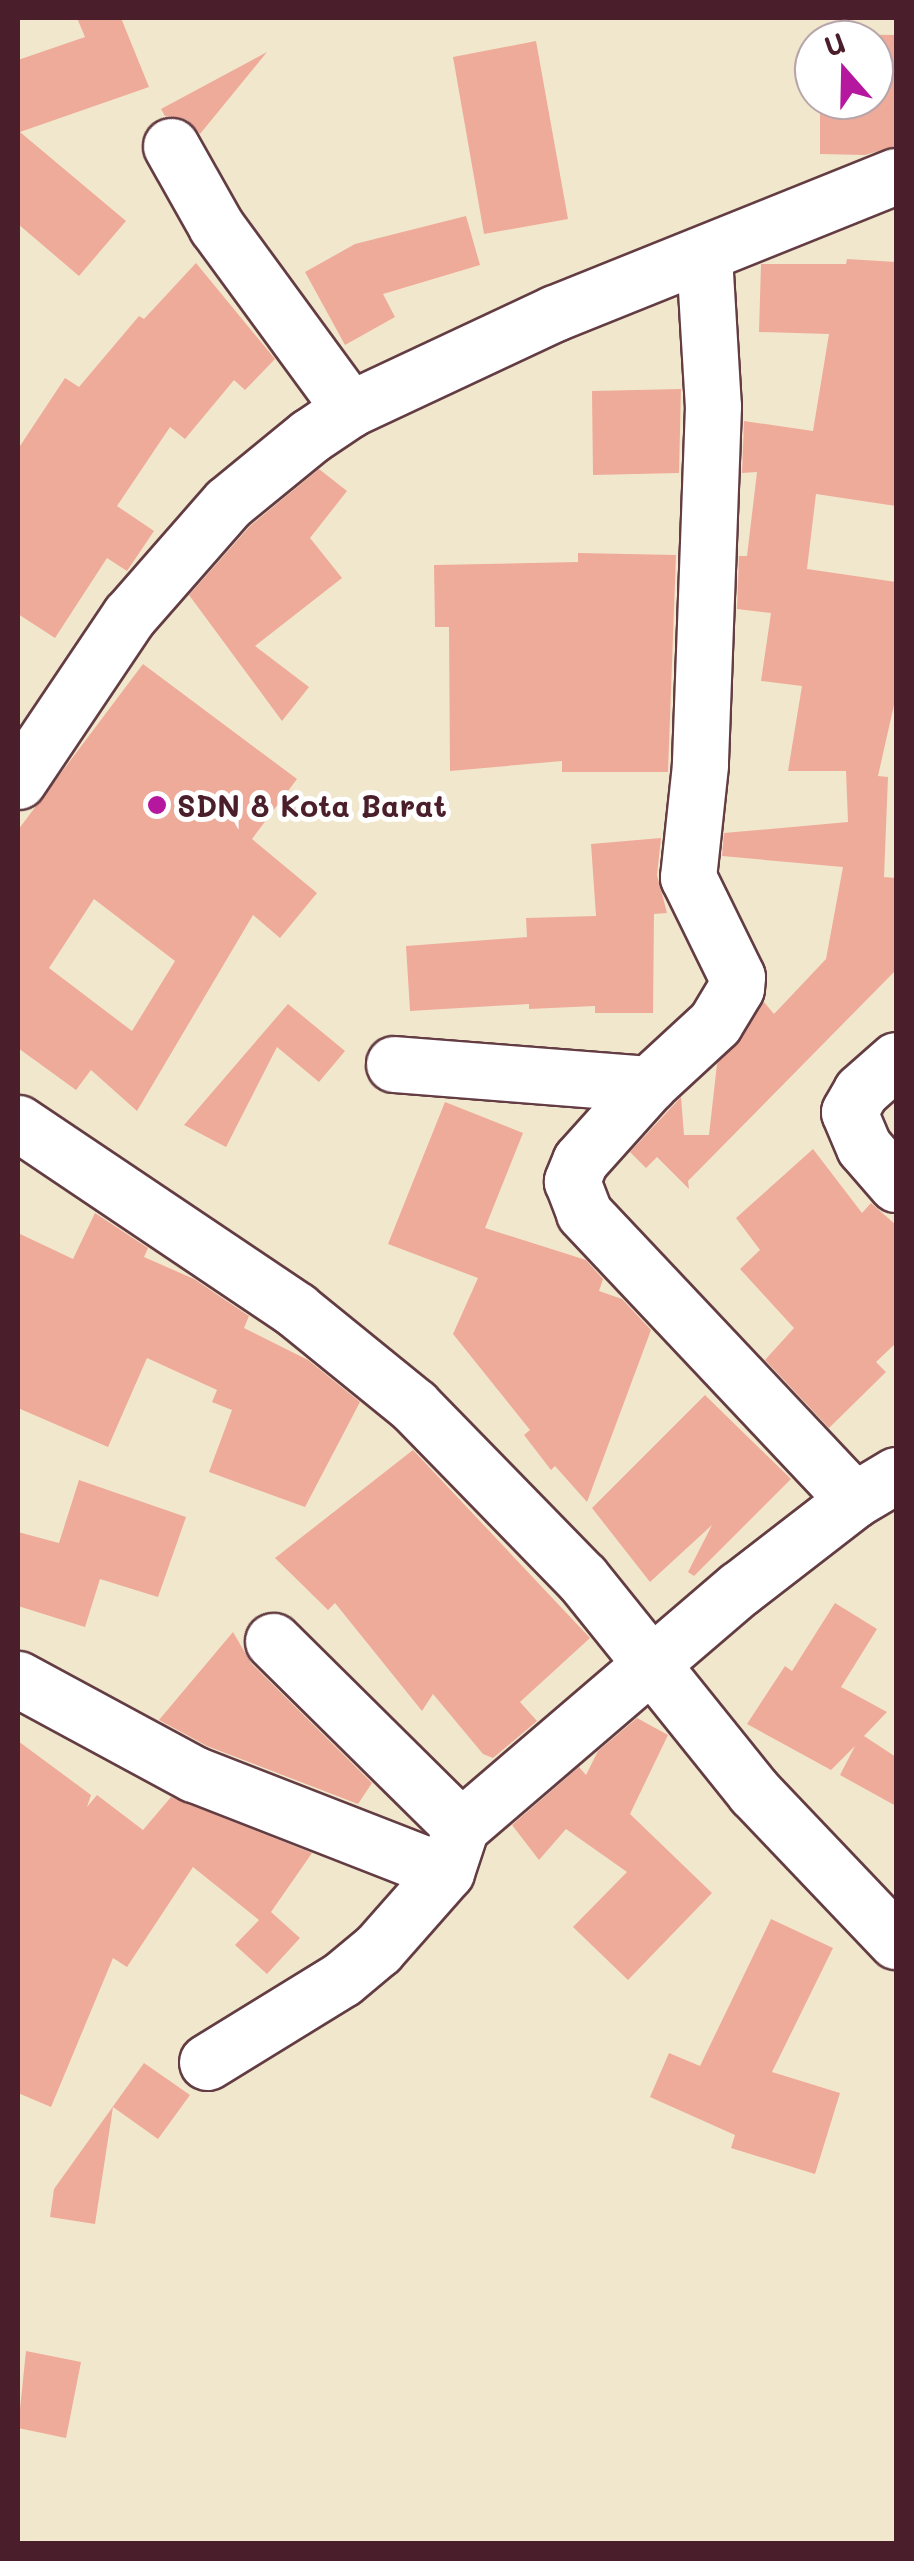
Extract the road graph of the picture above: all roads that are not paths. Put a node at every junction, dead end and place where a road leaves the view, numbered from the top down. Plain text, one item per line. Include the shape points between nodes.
1 (171, 146) dead end
2 (896, 176) edge
3 (704, 256) junction
4 (350, 409) junction
5 (18, 780) edge
6 (896, 1060) edge
7 (394, 1064) dead end
8 (649, 1084) junction
9 (18, 1123) edge
10 (896, 1184) edge
11 (875, 1487) edge
12 (273, 1641) dead end
13 (652, 1661) junction
14 (18, 1679) edge
15 (453, 1850) junction
16 (896, 1940) edge
17 (208, 2062) dead end

1 - 4 street via 216,226
2 - 3 street
3 - 4 street via 555,313
3 - 8 street via 714,406 700,765 688,877 737,977 727,1009
4 - 5 street via 228,503 130,616
6 - 10 street via 849,1112 864,1146
7 - 8 street
8 - 11 street via 580,1162 574,1194 584,1213
9 - 13 street via 347,1348 496,1486
11 - 13 street
12 - 15 street
13 - 15 street
13 - 16 street via 765,1805
14 - 15 street via 194,1774
15 - 17 street via 378,1950 342,1980

